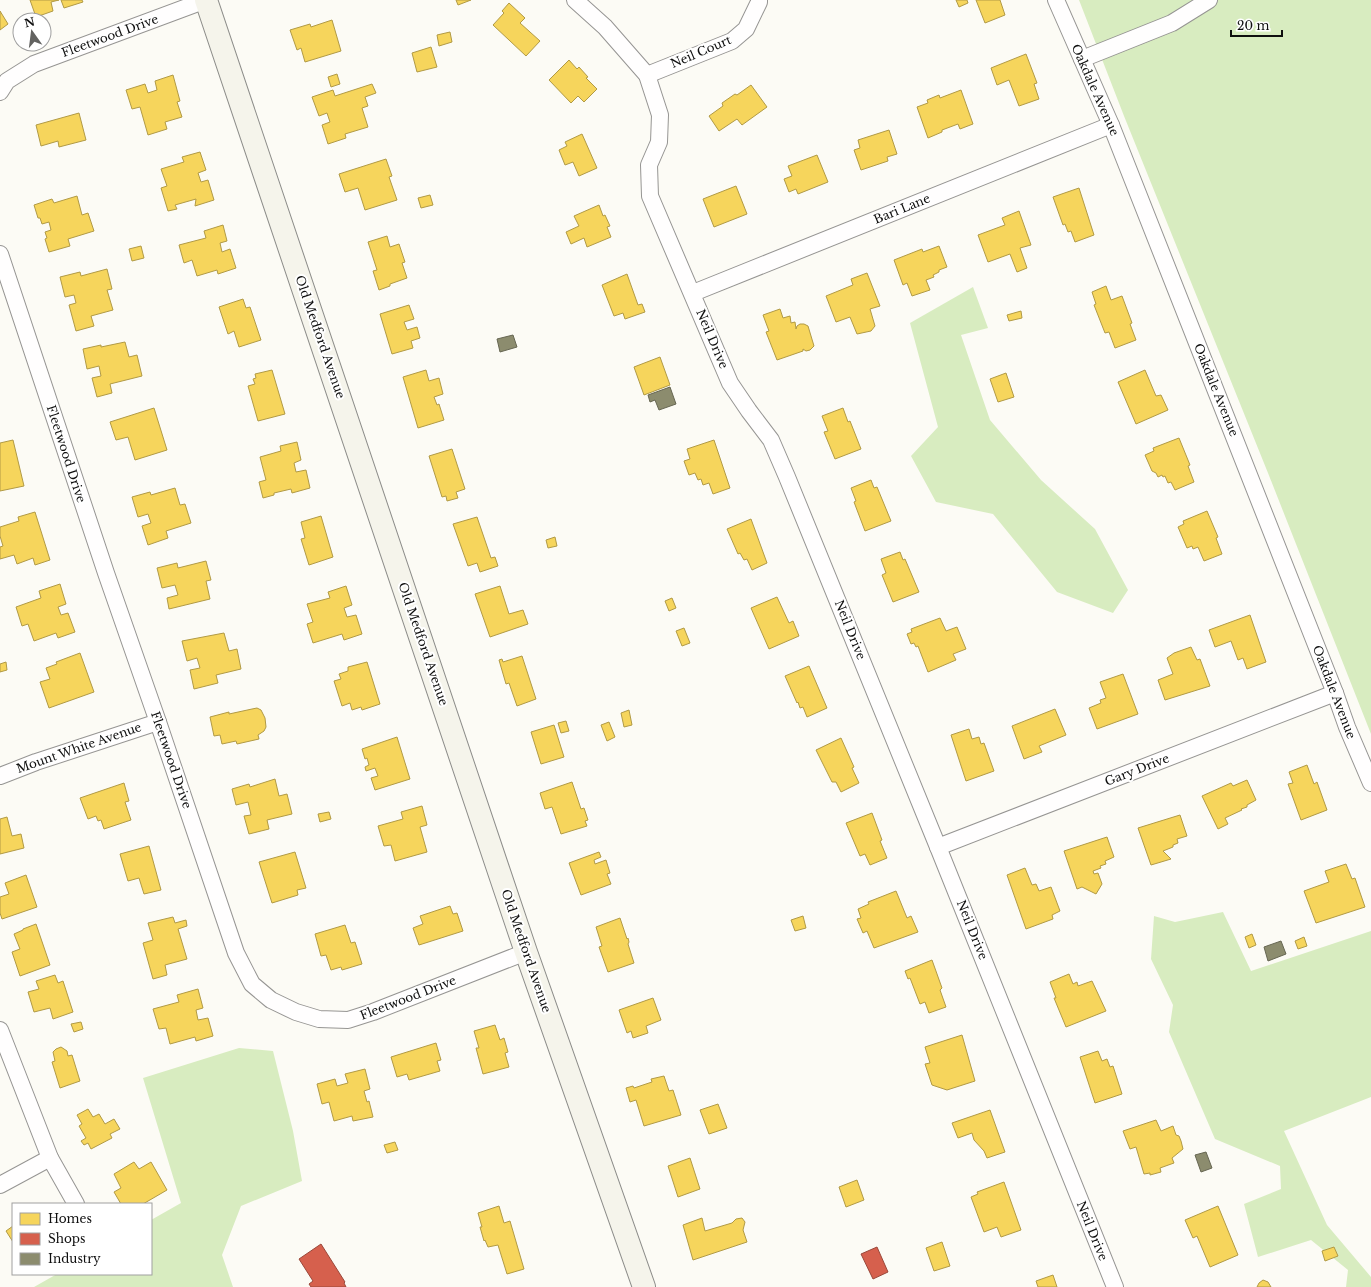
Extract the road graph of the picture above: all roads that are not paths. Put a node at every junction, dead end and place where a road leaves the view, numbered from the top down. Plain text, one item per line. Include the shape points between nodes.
1 (206, 0) edge
2 (575, 0) edge
3 (759, 0) edge
4 (1056, 0) edge
5 (1209, 0) edge
6 (1082, 59) junction
7 (647, 75) junction
8 (0, 92) edge
9 (1111, 125) junction
10 (0, 254) edge
11 (693, 293) junction
12 (1335, 693) junction
13 (158, 722) junction
14 (0, 776) edge
15 (1371, 783) edge
16 (938, 847) junction
17 (526, 952) junction
18 (0, 1030) edge
19 (50, 1158) junction
20 (0, 1185) edge
21 (75, 1203) edge
22 (644, 1287) edge
23 (1115, 1287) edge

1 - 8 street, Fleetwood Drive via 34,64 7,81
1 - 17 street, Old Medford Avenue
2 - 7 street, Neil Drive via 605,27
3 - 7 street, Neil Court via 746,29 732,41
4 - 6 street, Oakdale Avenue
5 - 6 street via 1172,23
6 - 9 street, Oakdale Avenue
7 - 11 street, Neil Drive via 660,115 659,142 649,165 650,196
9 - 11 street, Bari Lane
9 - 12 street, Oakdale Avenue
10 - 13 street, Fleetwood Drive
11 - 16 street, Neil Drive via 730,383 771,440
12 - 15 street, Oakdale Avenue
12 - 16 street, Gary Drive
13 - 14 street, Mount White Avenue
13 - 17 street, Fleetwood Drive via 236,953 252,984 271,1000 319,1019 348,1020
16 - 23 street, Neil Drive
17 - 22 street, Old Medford Avenue
18 - 19 street
19 - 20 street
19 - 21 street

